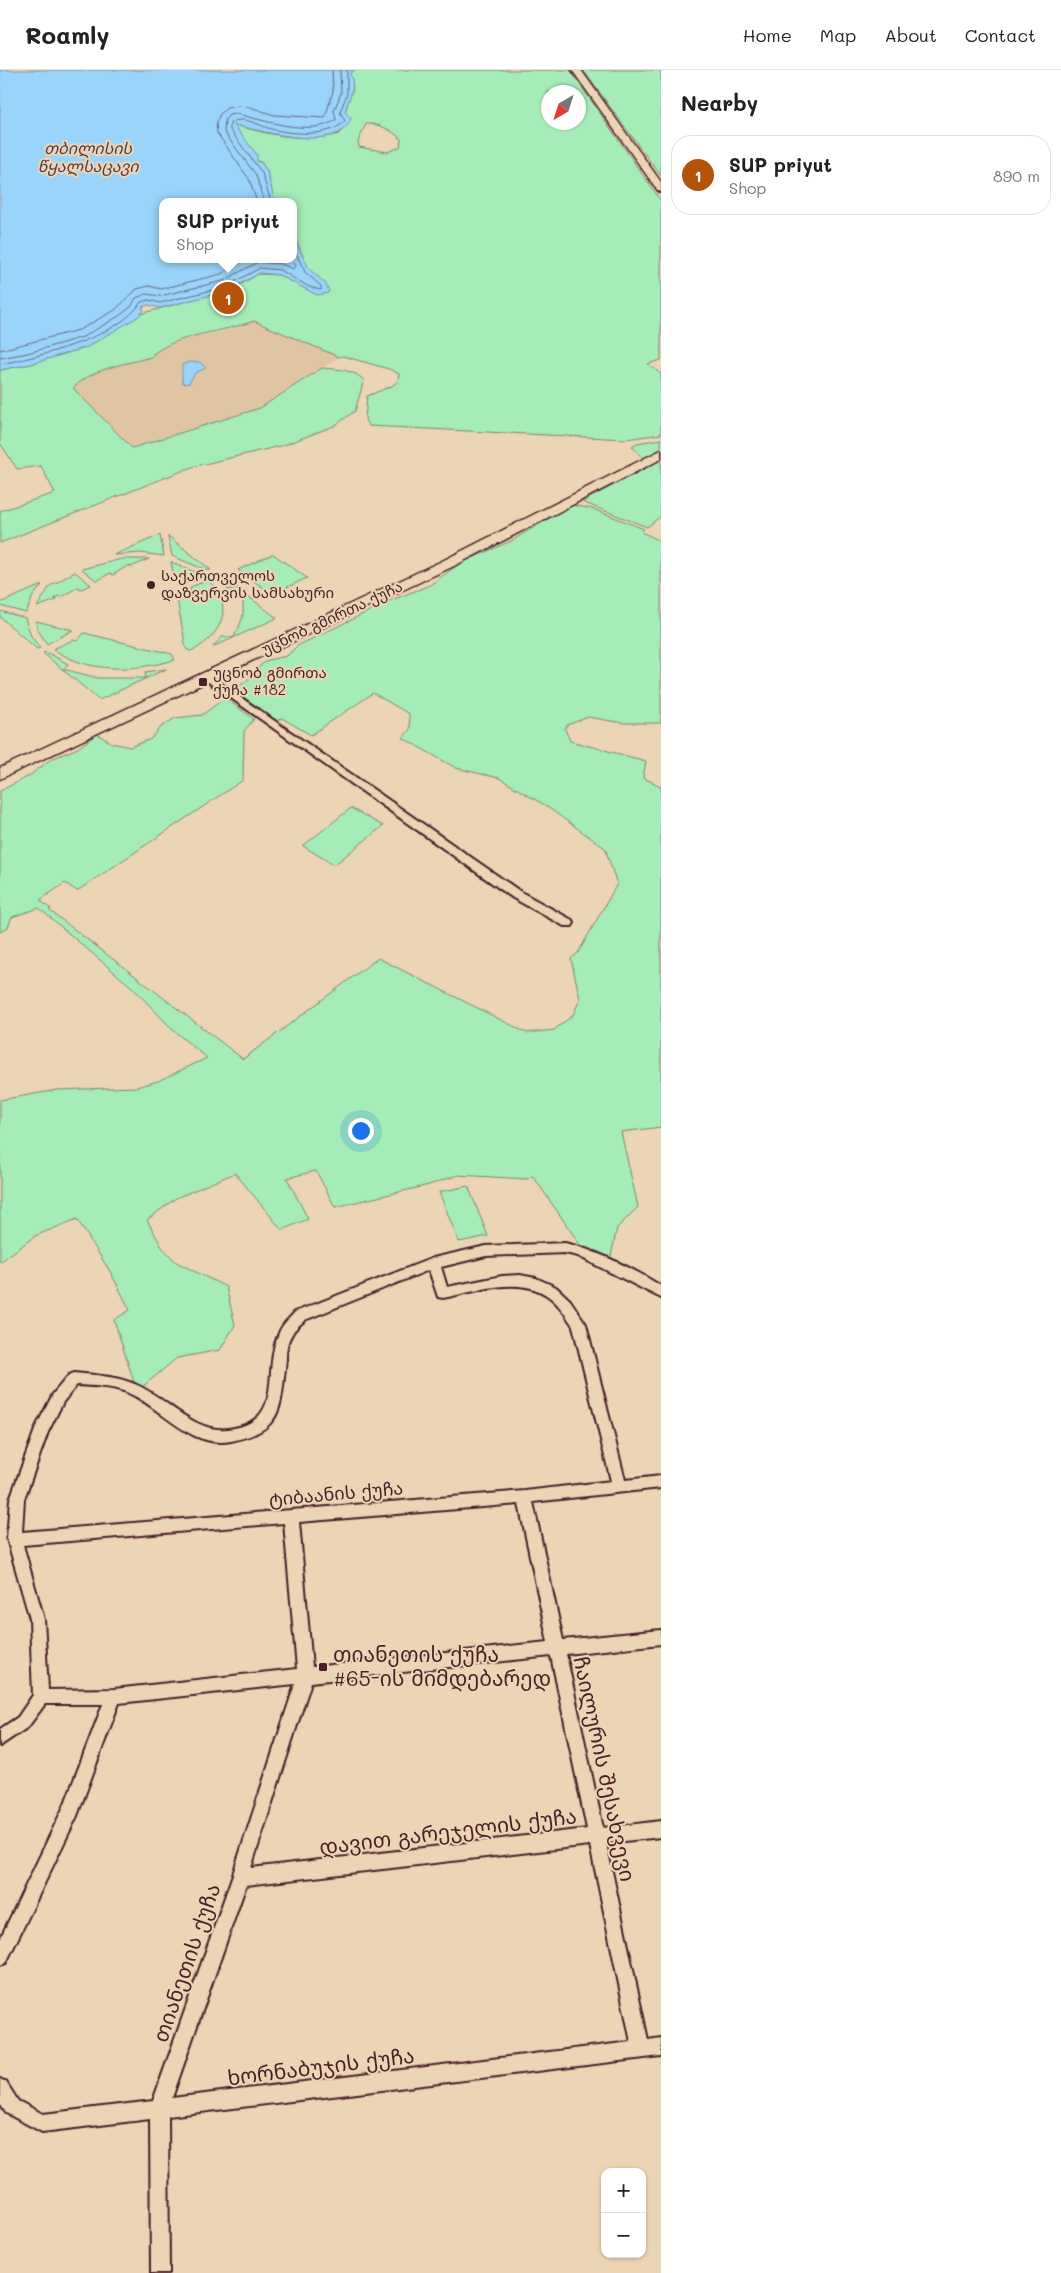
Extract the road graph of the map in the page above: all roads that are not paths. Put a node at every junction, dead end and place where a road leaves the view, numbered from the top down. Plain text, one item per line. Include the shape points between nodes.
1 (576, 70) edge
2 (661, 189) edge
3 (661, 454) edge
4 (207, 677) junction
5 (0, 774) edge
6 (568, 923) dead end
7 (433, 1263) junction
8 (661, 1293) edge
9 (661, 1482) edge
10 (620, 1487) junction
11 (525, 1497) junction
12 (291, 1517) junction
13 (14, 1539) junction
14 (661, 1637) edge
15 (556, 1647) junction
16 (305, 1676) junction
17 (114, 1696) junction
18 (41, 1697) junction
19 (0, 1738) edge
20 (661, 1829) edge
21 (597, 1837) junction
22 (240, 1878) junction
23 (0, 1957) edge
24 (661, 2047) edge
25 (642, 2049) junction
26 (0, 2088) edge
27 (160, 2110) junction
28 (160, 2273) edge

1 - 2 main road
3 - 4 main road, უცნობ გმირთა ქუჩა via 481,547
4 - 5 main road, უცნობ გმირთა ქუჩა
4 - 6 street via 517,895
7 - 8 street via 486,1251 565,1248 581,1252
7 - 10 street via 443,1293 510,1280 530,1281 552,1289 568,1305 579,1324
7 - 13 street via 300,1316 285,1333 272,1410 254,1429 224,1436 199,1430 137,1390 113,1383 74,1380 58,1398 42,1431 17,1499
9 - 10 street, ტიბაანის ქუჩა
10 - 11 street, ტიბაანის ქუჩა
11 - 12 street, ტიბაანის ქუჩა
11 - 15 street, ჩაილურის შესახვევი
12 - 13 street, ტიბაანის ქუჩა
12 - 16 street, თიანეთის ქუჩა
13 - 18 street via 38,1619
14 - 15 street
15 - 16 street
15 - 21 street, ჩაილურის შესახვევი
16 - 17 street
16 - 22 street, თიანეთის ქუჩა
17 - 18 street
17 - 23 street via 71,1810
18 - 19 street via 23,1722
20 - 21 street, დავით გარეჯელის ქუჩა
21 - 22 street, დავით გარეჯელის ქუჩა
21 - 25 street, ჩაილურის შესახვევი
22 - 27 street, თიანეთის ქუჩა
24 - 25 street, ხორნაბუჯის ქუჩა
25 - 27 street, ხორნაბუჯის ქუჩა
26 - 27 street, ხორნაბუჯის ქუჩა via 12,2107 42,2123
27 - 28 street, თიანეთის ქუჩა

